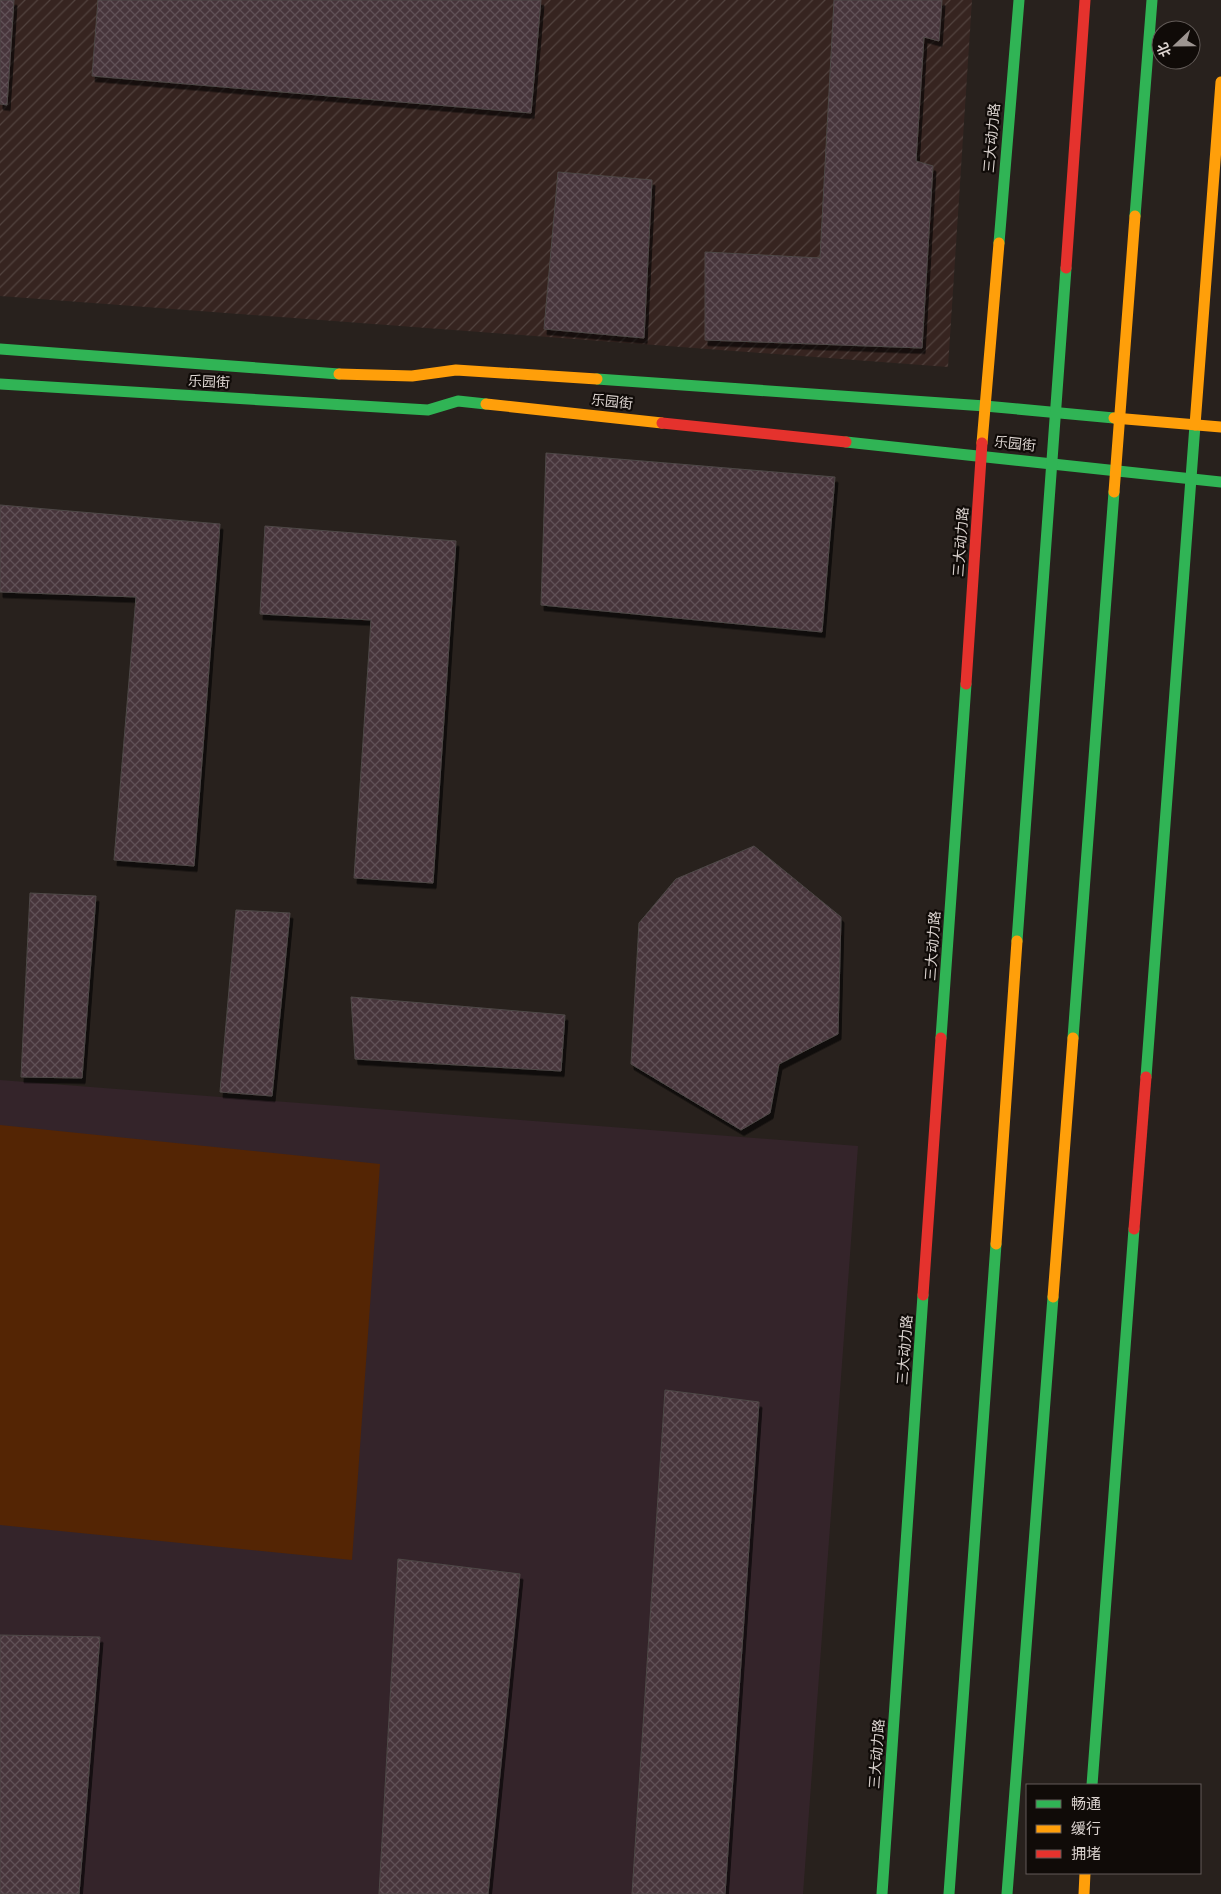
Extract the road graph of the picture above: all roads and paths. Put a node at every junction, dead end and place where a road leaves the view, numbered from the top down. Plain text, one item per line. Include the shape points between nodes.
1 (1019, 0) edge
2 (1085, 0) edge
3 (1152, 0) edge
4 (1221, 82) edge
5 (0, 349) edge
6 (0, 384) edge
7 (985, 406) junction
8 (1195, 426) junction
9 (1221, 428) edge
10 (982, 456) junction
11 (1191, 479) junction
12 (1221, 482) edge
13 (1092, 1784) edge
14 (1085, 1874) edge
15 (882, 1894) edge
16 (949, 1894) edge
17 (1007, 1894) edge
18 (1084, 1894) edge

1 - 7 main road, 三大动力路
2 - 16 main road, bridge
3 - 17 main road, bridge
4 - 8 main road
5 - 7 main road, 乐园街 via 340,374 412,376 456,370
6 - 10 main road, 乐园街 via 428,410 458,401
7 - 8 main road, 乐园街
7 - 10 main road, 三大动力路
8 - 9 main road, 乐园街
8 - 11 main road
10 - 11 main road, 乐园街
10 - 15 main road, 三大动力路
11 - 12 main road, 乐园街
11 - 13 main road
14 - 18 main road

